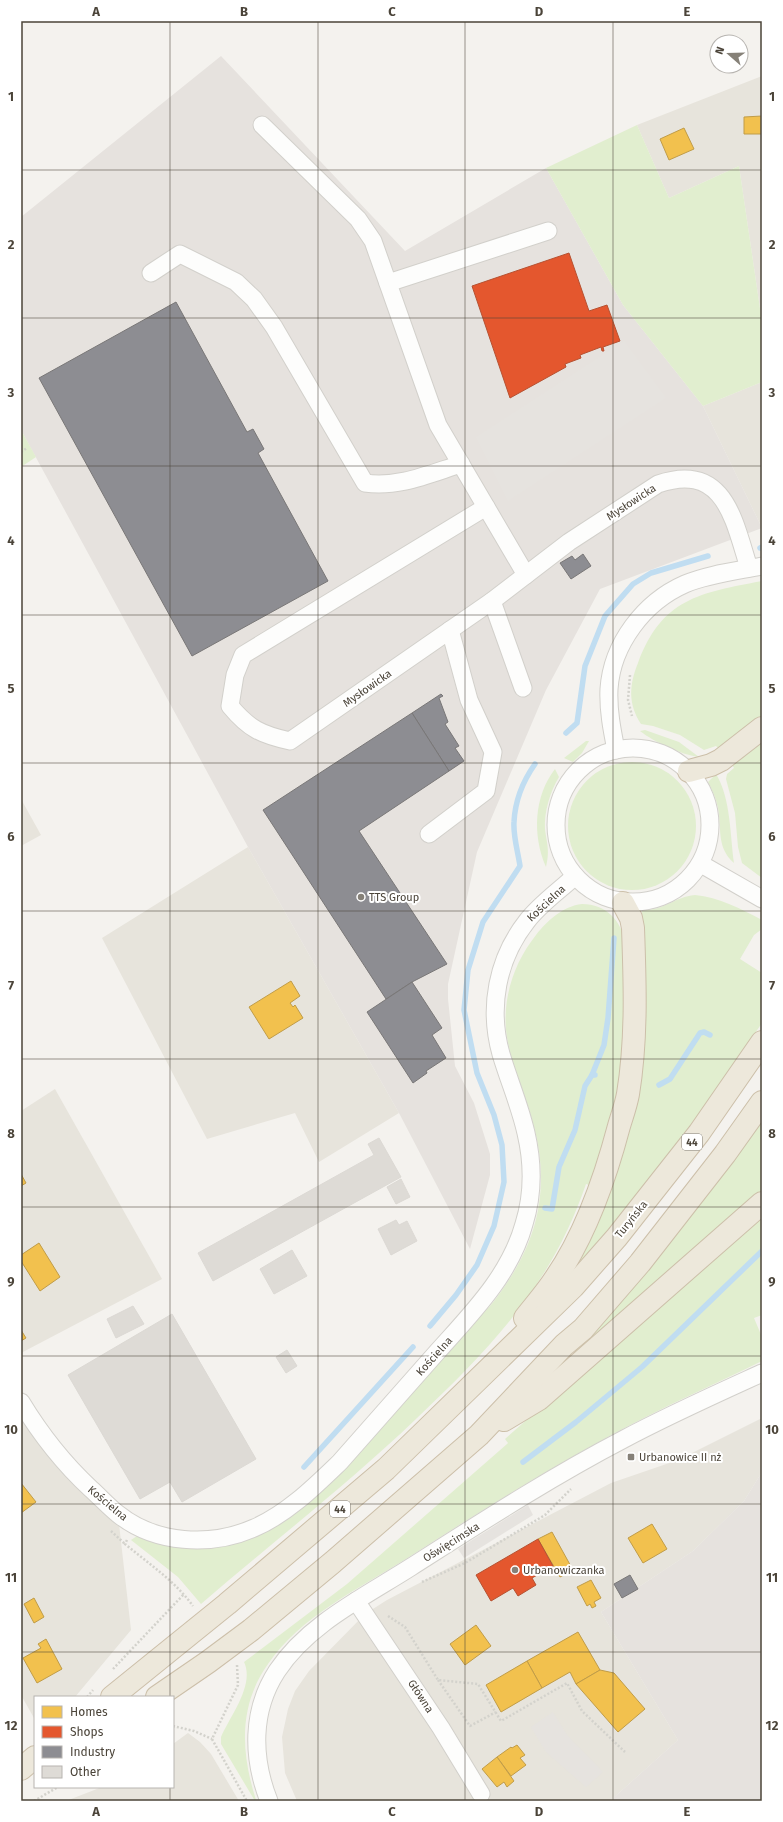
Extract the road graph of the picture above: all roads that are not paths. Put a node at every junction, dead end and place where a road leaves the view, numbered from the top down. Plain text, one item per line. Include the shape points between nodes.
1 (262, 125) dead end
2 (548, 231) dead end
3 (151, 272) dead end
4 (388, 283) junction
5 (461, 464) junction
6 (486, 507) junction
7 (755, 567) edge
8 (526, 575) junction
9 (492, 601) junction
10 (450, 630) junction
11 (523, 688) dead end
12 (762, 728) edge
13 (616, 750) junction
14 (689, 771) junction
15 (429, 834) dead end
16 (701, 864) junction
17 (574, 876) junction
18 (762, 899) edge
19 (622, 903) junction
20 (762, 1042) edge
21 (762, 1102) edge
22 (762, 1203) edge
23 (762, 1373) edge
24 (479, 1379) junction
25 (21, 1402) edge
26 (479, 1435) junction
27 (360, 1608) junction
28 (104, 1691) edge
29 (158, 1696) edge
30 (34, 1758) edge
31 (21, 1769) edge
32 (34, 1770) edge
33 (21, 1777) edge
34 (481, 1794) dead end
35 (269, 1801) edge

1 - 4 street via 358,219 373,241
2 - 4 street
3 - 5 street via 180,254 236,282 254,299 274,327 365,483 381,486 403,483
4 - 5 street via 438,425
5 - 6 street
6 - 8 street
6 - 10 street, Mysłowicka via 243,655 235,675 230,706 243,722 268,736 290,741
7 - 8 street, Mysłowicka via 732,512 717,492 694,480 682,478 658,484 569,542
7 - 13 street, Mysłowicka via 698,579 671,590 646,609 629,630 615,661 609,689 610,723
8 - 9 street, Mysłowicka
9 - 10 street, Mysłowicka
9 - 11 street
10 - 15 street via 469,700 493,752 486,791
12 - 14 highway via 721,760
13 - 14 street via 636,748 655,751 673,758
13 - 17 street via 598,756 581,768 568,783 559,801 557,841 564,860
14 - 16 street via 701,787 709,806 711,826 708,846
16 - 18 street
16 - 19 street via 690,879 676,891 647,902
17 - 19 street via 588,889
17 - 25 street, Kościelna via 525,923 508,953 497,988 497,1036 526,1131 531,1171 524,1225 513,1254 499,1278 462,1324 340,1462 290,1506 254,1528 210,1540 172,1538 136,1525 118,1514 74,1473 38,1430
19 - 24 highway via 631,918 633,928 635,990 628,1095 614,1147 598,1196 555,1279
20 - 24 highway, Turyńska / 44 via 699,1133 617,1237 573,1287
21 - 26 highway via 640,1263 583,1329 564,1345
22 - 26 highway via 539,1399
23 - 27 street, Oświęcimska via 623,1439 551,1480
24 - 28 highway, 44 via 380,1474 227,1604
26 - 29 highway via 251,1630
27 - 34 street, Główna via 441,1728
27 - 35 street, Oświęcimska via 320,1626 300,1643 282,1663 266,1693 259,1715 256,1742 259,1770
30 - 31 highway
32 - 33 highway

